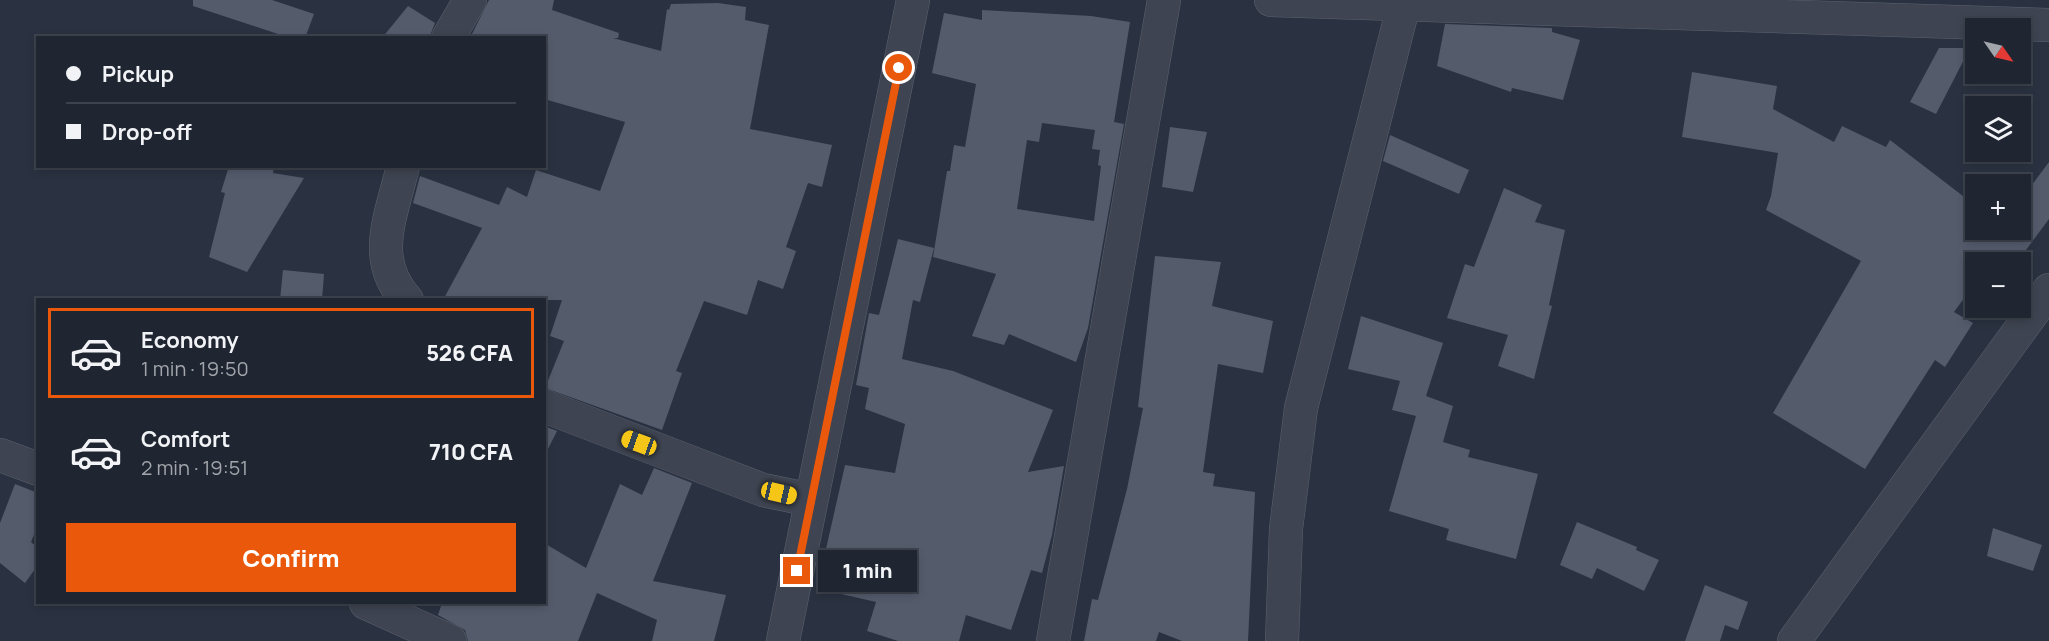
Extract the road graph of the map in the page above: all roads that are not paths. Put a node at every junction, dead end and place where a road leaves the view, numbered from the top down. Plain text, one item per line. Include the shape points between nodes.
1 (470, 0) edge
2 (913, 0) edge
3 (1164, 0) edge
4 (1271, 0) edge
5 (1404, 3) edge
6 (2049, 26) edge
7 (449, 36) edge
8 (403, 168) edge
9 (2049, 290) edge
10 (406, 298) edge
11 (546, 407) edge
12 (0, 455) edge
13 (36, 468) edge
14 (811, 500) junction
15 (368, 604) edge
16 (450, 641) edge
17 (783, 641) edge
18 (1053, 641) edge
19 (1282, 641) edge
20 (1794, 641) edge

1 - 7 street
2 - 14 street
3 - 18 street
4 - 5 street
5 - 6 street
5 - 19 street via 1300,408 1286,529
8 - 10 street via 385,262
9 - 20 street
11 - 14 street via 763,490
12 - 13 street
14 - 17 street
15 - 16 street

